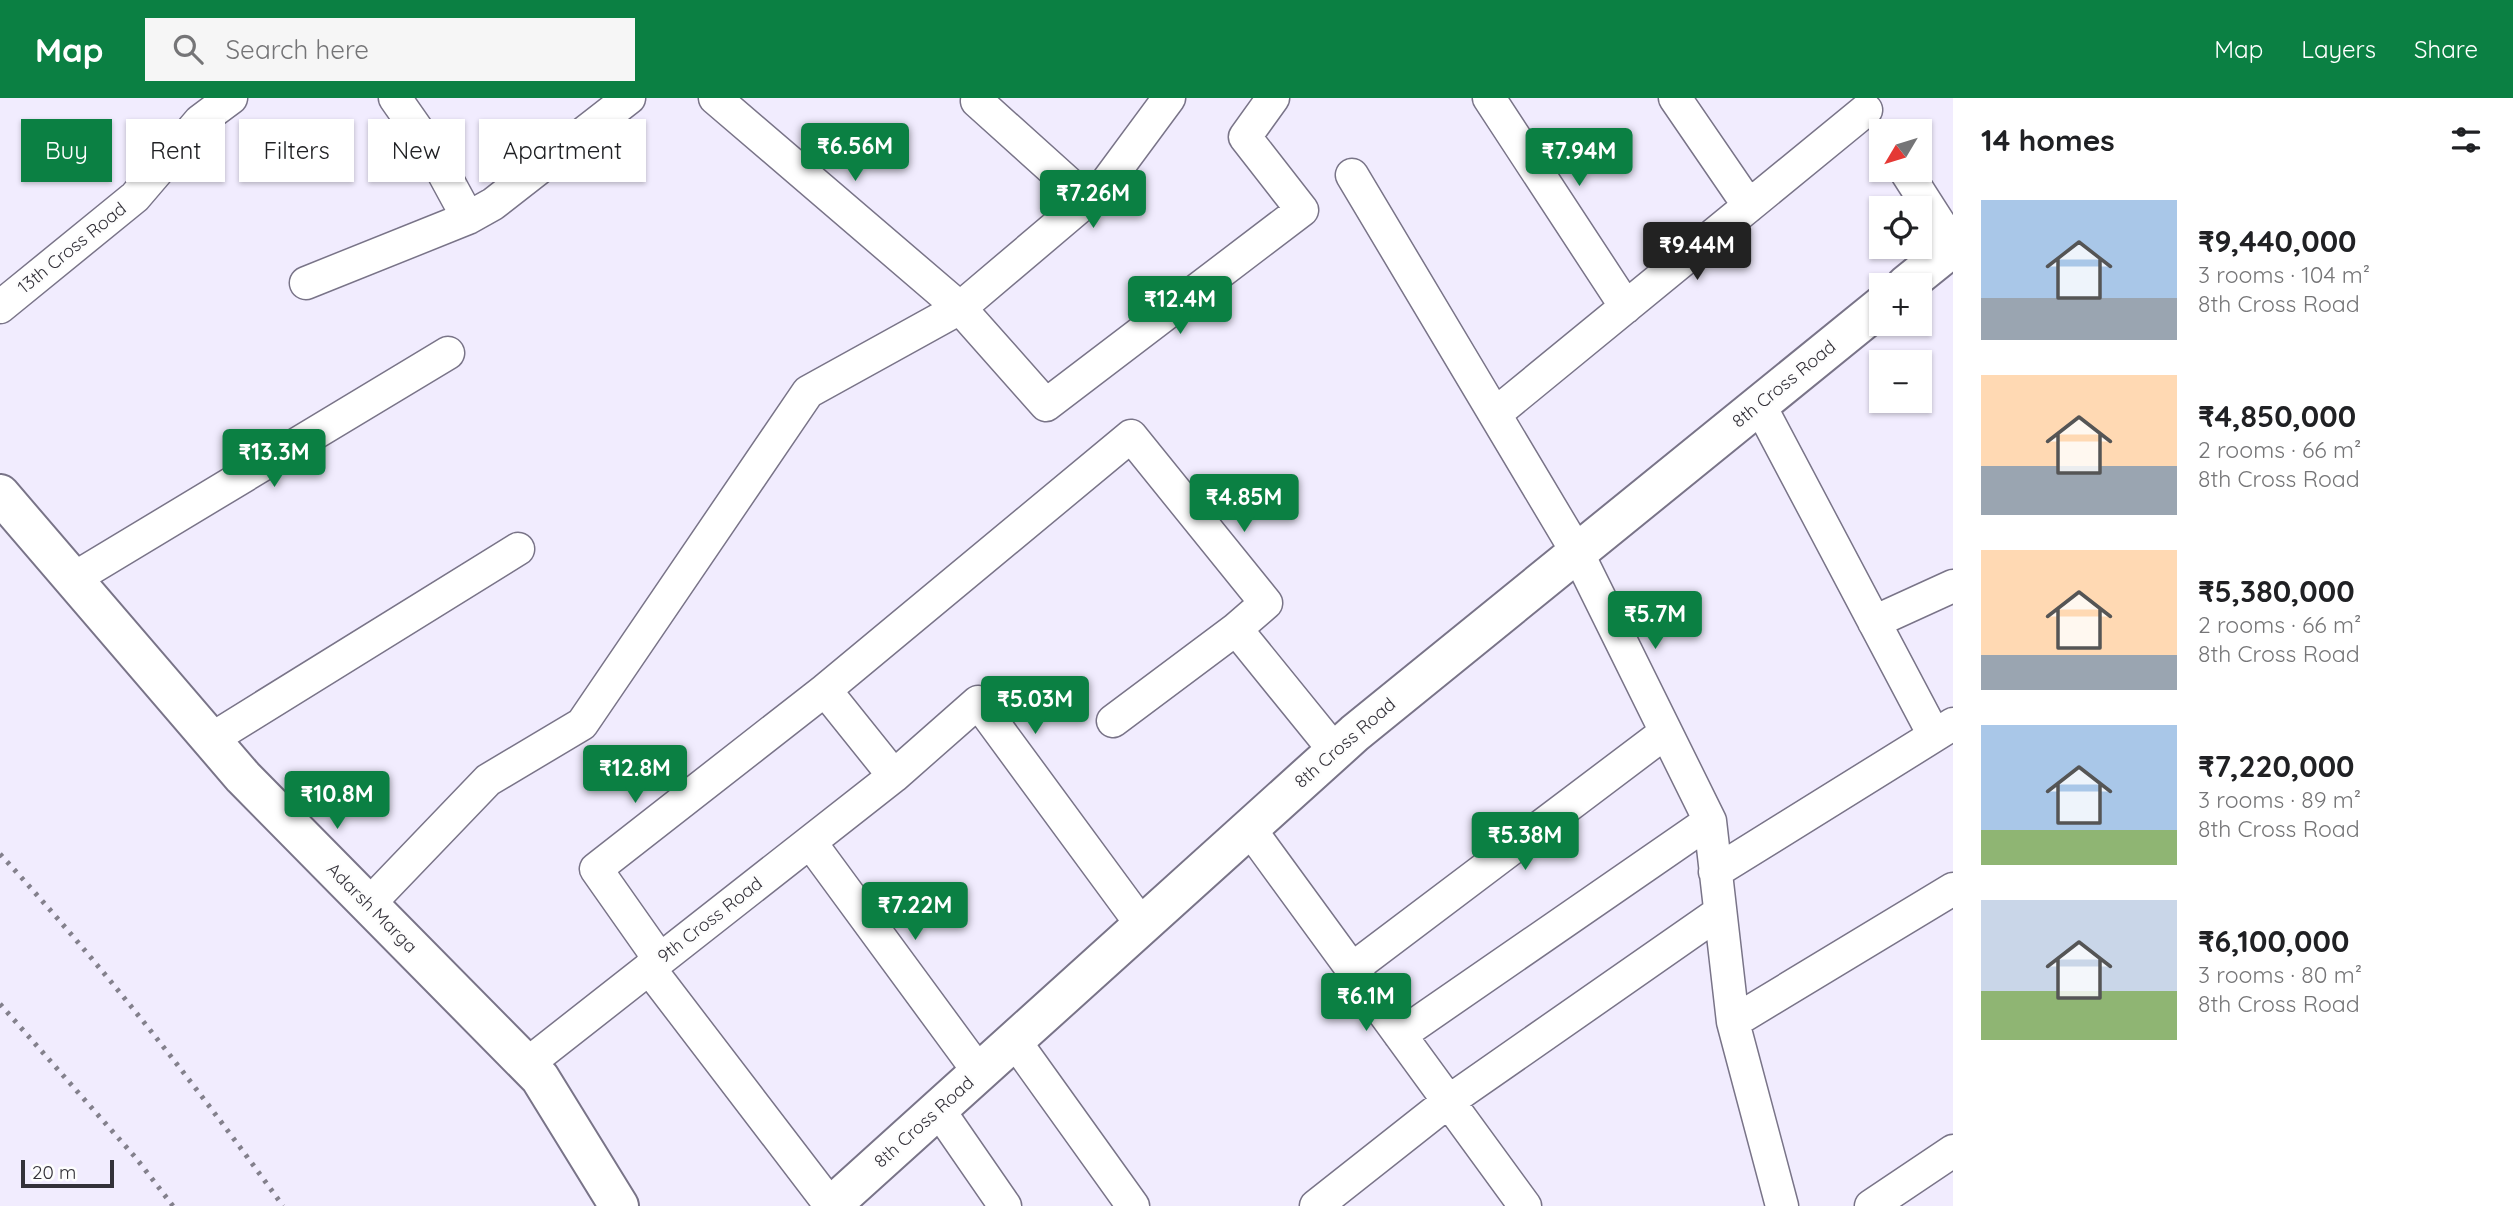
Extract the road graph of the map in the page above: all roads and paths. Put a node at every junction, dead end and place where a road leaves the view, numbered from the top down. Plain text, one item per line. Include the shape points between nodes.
1 (231, 98) edge
2 (396, 98) edge
3 (629, 98) edge
4 (715, 98) edge
5 (1169, 98) edge
6 (1273, 98) edge
7 (1489, 98) edge
8 (1675, 98) edge
9 (976, 99) edge
10 (192, 109) edge
11 (1868, 114) edge
12 (1352, 175) dead end
13 (1913, 182) edge
14 (1088, 201) junction
15 (1749, 206) junction
16 (468, 218) junction
17 (1953, 246) edge
18 (1920, 273) edge
19 (306, 283) dead end
20 (0, 307) edge
21 (1626, 307) junction
22 (960, 308) junction
23 (1869, 316) edge
24 (448, 354) dead end
25 (1759, 404) junction
26 (1495, 414) junction
27 (0, 494) edge
28 (518, 549) dead end
29 (1577, 552) junction
30 (72, 579) junction
31 (1953, 586) edge
32 (1874, 622) junction
33 (1236, 629) junction
34 (825, 690) junction
35 (1113, 721) dead end
36 (1943, 729) edge
37 (1666, 732) junction
38 (210, 740) junction
39 (1335, 751) junction
40 (894, 776) junction
41 (1710, 821) junction
42 (1249, 828) junction
43 (810, 842) junction
44 (1715, 872) junction
45 (1953, 889) edge
46 (368, 905) junction
47 (1720, 912) junction
48 (1142, 925) junction
49 (655, 964) junction
50 (1352, 969) junction
51 (1733, 1022) junction
52 (1400, 1035) junction
53 (1014, 1040) junction
54 (526, 1065) junction
55 (979, 1072) junction
56 (1449, 1101) junction
57 (938, 1110) junction
58 (1953, 1151) edge
59 (619, 1206) edge
60 (831, 1206) edge
61 (1005, 1206) edge
62 (1133, 1206) edge
63 (1316, 1206) edge
64 (1525, 1206) edge
65 (1782, 1206) edge
66 (1871, 1206) edge

1 - 10 street, 13th Cross Road
2 - 16 street
3 - 16 street via 493,205
4 - 22 street
5 - 14 street
6 - 22 street via 1245,137 1302,210 1046,405
7 - 21 street
8 - 15 street
9 - 14 street
10 - 20 street, 13th Cross Road via 135,197
11 - 15 street
12 - 26 street
13 - 17 street
14 - 22 street
15 - 21 street
16 - 19 street
17 - 18 street
21 - 26 street
22 - 46 street via 808,393 582,724 488,780
23 - 25 street, 8th Cross Road
24 - 30 street
25 - 29 street, 8th Cross Road
25 - 32 street
26 - 29 street
27 - 30 street, Adarsh Marga
28 - 38 street
29 - 37 street
29 - 39 street, 8th Cross Road
30 - 38 street, Adarsh Marga
31 - 32 street
32 - 36 street
33 - 34 street via 1266,603 1131,436
33 - 35 street
33 - 39 street
34 - 40 street
34 - 49 street via 596,869
36 - 44 street
37 - 41 street
37 - 50 street
38 - 46 street, Adarsh Marga
39 - 42 street, 8th Cross Road
40 - 43 street, 9th Cross Road
40 - 48 street, 9th Cross Road via 978,702
41 - 44 street
41 - 52 street
42 - 48 street, 8th Cross Road
42 - 50 street
43 - 49 street, 9th Cross Road
43 - 55 street
44 - 47 street
45 - 51 street
46 - 54 street, Adarsh Marga
47 - 51 street
47 - 56 street
48 - 53 street, 8th Cross Road
49 - 54 street, 9th Cross Road
49 - 60 street
50 - 52 street
51 - 65 street
52 - 56 street
53 - 55 street, 8th Cross Road
53 - 62 street
54 - 59 street, Adarsh Marga via 540,1078
55 - 57 street, 8th Cross Road
56 - 63 street
56 - 64 street
57 - 60 street, 8th Cross Road
57 - 61 street
58 - 66 street

